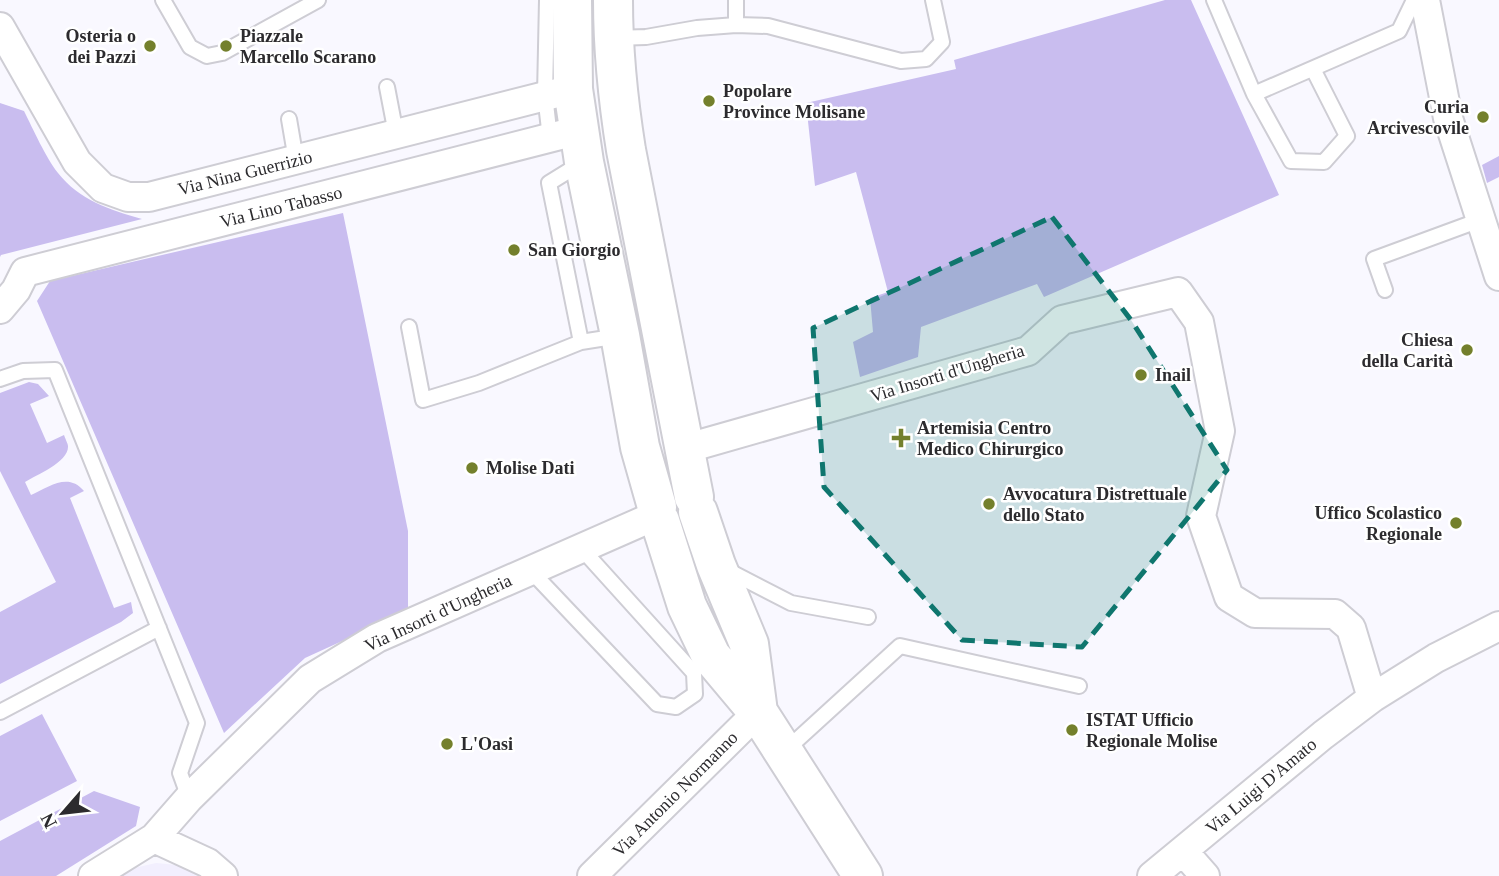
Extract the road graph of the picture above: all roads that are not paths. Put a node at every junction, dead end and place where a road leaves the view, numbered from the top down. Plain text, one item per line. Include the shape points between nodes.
1 (163, 0) edge
2 (318, 0) edge
3 (547, 0) edge
4 (572, 0) edge
5 (613, 0) edge
6 (736, 0) edge
7 (933, 0) edge
8 (1214, 0) edge
9 (1414, 0) edge
10 (1425, 0) edge
11 (736, 25) junction
12 (0, 27) edge
13 (613, 38) junction
14 (1313, 69) junction
15 (387, 87) dead end
16 (559, 92) junction
17 (1254, 94) junction
18 (289, 120) dead end
19 (396, 134) junction
20 (571, 143) junction
21 (296, 159) junction
22 (1480, 220) junction
23 (1499, 276) edge
24 (1385, 290) dead end
25 (0, 309) edge
26 (409, 327) dead end
27 (620, 335) junction
28 (581, 342) junction
29 (0, 379) edge
30 (684, 449) junction
31 (696, 505) junction
32 (658, 514) junction
33 (582, 548) junction
34 (716, 565) junction
35 (531, 571) junction
36 (869, 617) dead end
37 (1499, 626) edge
38 (159, 628) junction
39 (702, 665) junction
40 (1079, 686) dead end
41 (1371, 698) junction
42 (0, 712) edge
43 (758, 712) junction
44 (785, 751) junction
45 (189, 798) junction
46 (154, 838) junction
47 (1183, 851) junction
48 (210, 871) edge
49 (93, 876) edge
50 (592, 876) edge
51 (863, 876) edge
52 (1152, 876) edge
53 (1205, 876) edge

1 - 2 lane via 190,47 207,56 222,53
3 - 16 lane
4 - 16 main road
5 - 13 main road
6 - 11 lane
7 - 11 lane via 942,42 926,60 901,61 768,26
8 - 17 lane
9 - 14 lane via 1399,31
10 - 22 street via 1448,118
11 - 13 lane
12 - 21 street, Via Nina Guerrizio via 77,162 103,188 128,197 149,197
13 - 30 main road via 626,150
14 - 17 lane
14 - 17 lane via 1347,136 1324,162 1292,161
15 - 19 lane
16 - 19 street, Via Nina Guerrizio
16 - 20 main road
18 - 21 lane
19 - 21 street, Via Nina Guerrizio
20 - 25 street, Via Lino Tabasso via 25,272
20 - 27 main road
20 - 28 lane via 549,183
22 - 23 street
22 - 24 lane via 1374,259
26 - 28 lane via 423,400 480,383
27 - 28 lane
27 - 32 main road via 640,447
29 - 38 lane via 23,371 55,370
30 - 31 main road
30 - 41 street, Via Insorti d'Ungheria via 1028,351 1062,320 1178,292 1199,322 1220,431 1201,516 1229,597 1255,613 1335,614 1351,628
31 - 32 main road via 683,489 668,491
31 - 34 main road
32 - 33 street, Via Insorti d'Ungheria
32 - 39 main road
33 - 35 street, Via Insorti d'Ungheria
33 - 39 lane
34 - 36 lane via 791,603
34 - 43 main road via 750,644
35 - 39 lane via 657,704 676,707 695,694
35 - 45 street, Via Insorti d'Ungheria via 377,638 310,679
37 - 41 street, Via Luigi D'Amato
38 - 42 lane
38 - 45 lane via 197,723 180,773
39 - 43 main road
40 - 44 lane via 900,646
41 - 47 street, Via Luigi D'Amato
43 - 44 main road
43 - 50 street, Via Antonio Normanno
44 - 51 main road
45 - 46 street, Via Insorti d'Ungheria
46 - 48 street
46 - 49 street, Via Insorti d'Ungheria
47 - 52 street, Via Luigi D'Amato
47 - 53 street

